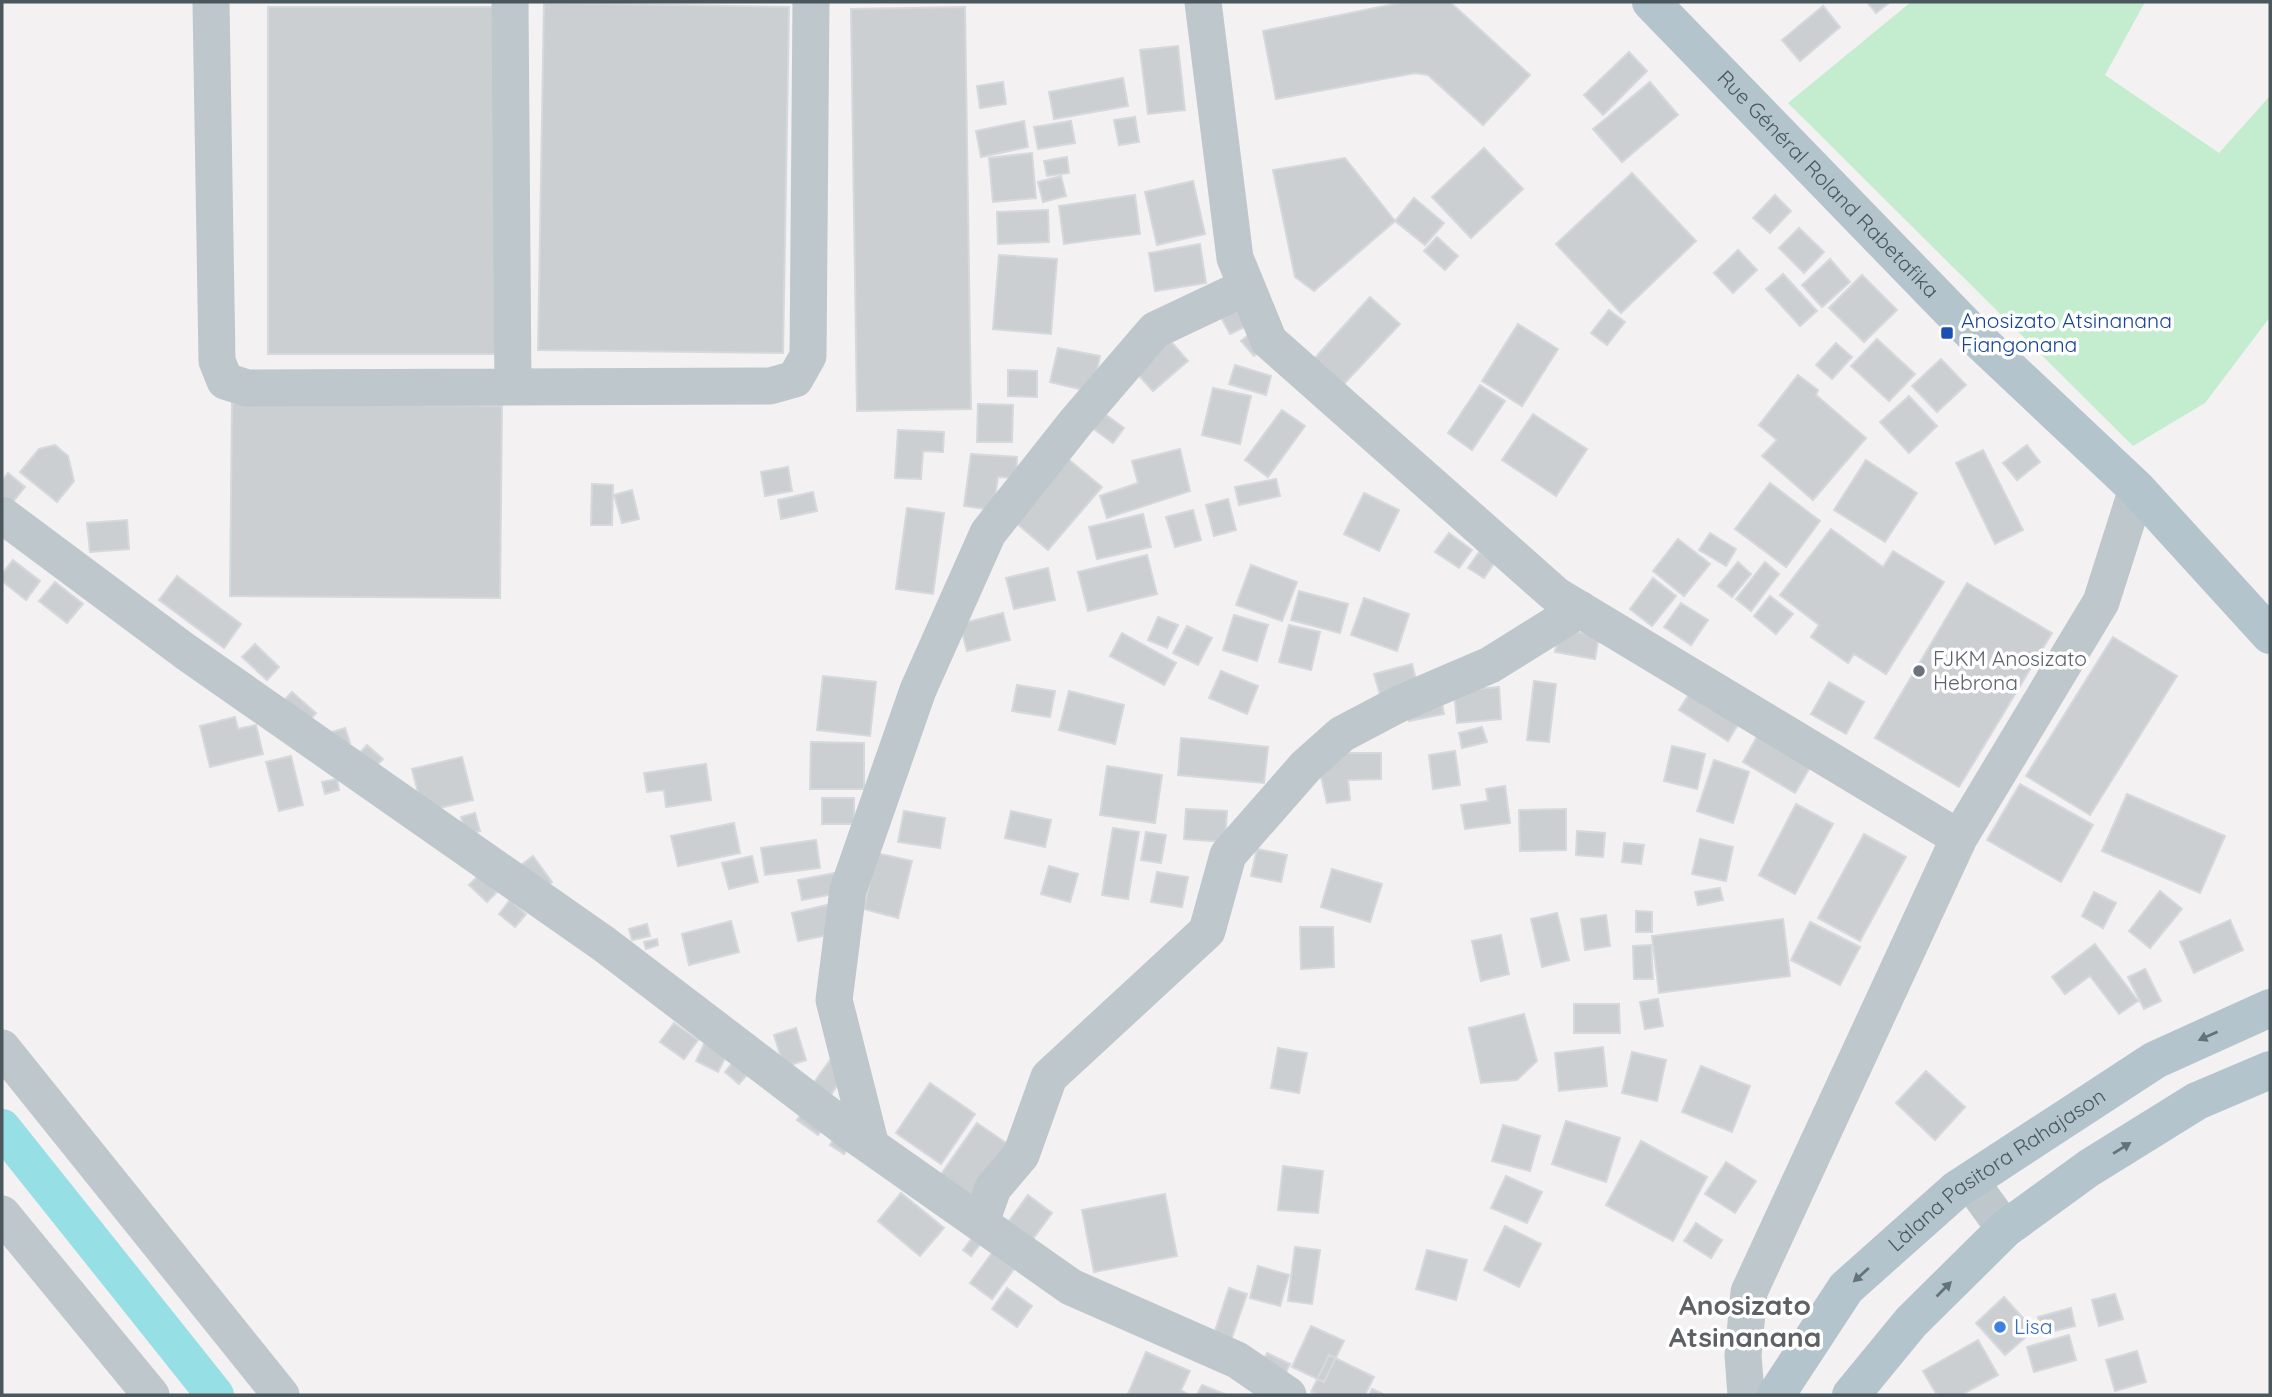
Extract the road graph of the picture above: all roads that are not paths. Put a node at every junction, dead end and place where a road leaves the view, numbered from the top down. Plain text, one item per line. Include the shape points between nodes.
1 (211, 2) edge
2 (510, 2) edge
3 (811, 2) edge
4 (1203, 2) edge
5 (1651, 2) edge
6 (1246, 288) junction
7 (513, 387) junction
8 (2137, 489) junction
9 (2, 515) edge
10 (1580, 609) junction
11 (2270, 635) edge
12 (1959, 838) junction
13 (2270, 1008) edge
14 (2, 1048) edge
15 (2270, 1070) edge
16 (871, 1146) junction
17 (1970, 1181) junction
18 (2, 1214) edge
19 (981, 1222) junction
20 (2005, 1229) junction
21 (151, 1395) edge
22 (281, 1395) edge
23 (1288, 1395) edge
24 (1746, 1395) edge
25 (1776, 1395) edge
26 (1851, 1395) edge

1 - 7 street via 217,361 225,381 247,387
2 - 7 street
3 - 7 street via 808,356 795,379 770,386
4 - 6 street via 1236,258
5 - 8 main road, Rue Général Roland Rabetafika via 1983,344
6 - 10 street via 1269,341 1556,595
6 - 16 street via 1155,330 1076,422 988,533 918,690 848,890 834,999
8 - 11 main road, Rue Général Roland Rabetafika
8 - 12 street via 2101,602
9 - 16 street via 186,652 604,944
10 - 12 street
10 - 19 street via 1490,664 1342,734 1306,766 1228,855 1207,931 1049,1077 1021,1155 993,1188
12 - 24 street via 1749,1292 1742,1355
13 -> 17 main road, Làlana Pasitora Rahajason via 2155,1060
14 - 22 street
20 -> 15 main road via 2089,1168 2197,1101
16 - 19 street
17 - 20 street
17 -> 25 main road, Làlana Pasitora Rahajason via 1846,1288
18 - 21 street
19 - 23 street via 1072,1287 1237,1360
26 -> 20 main road via 1911,1322

